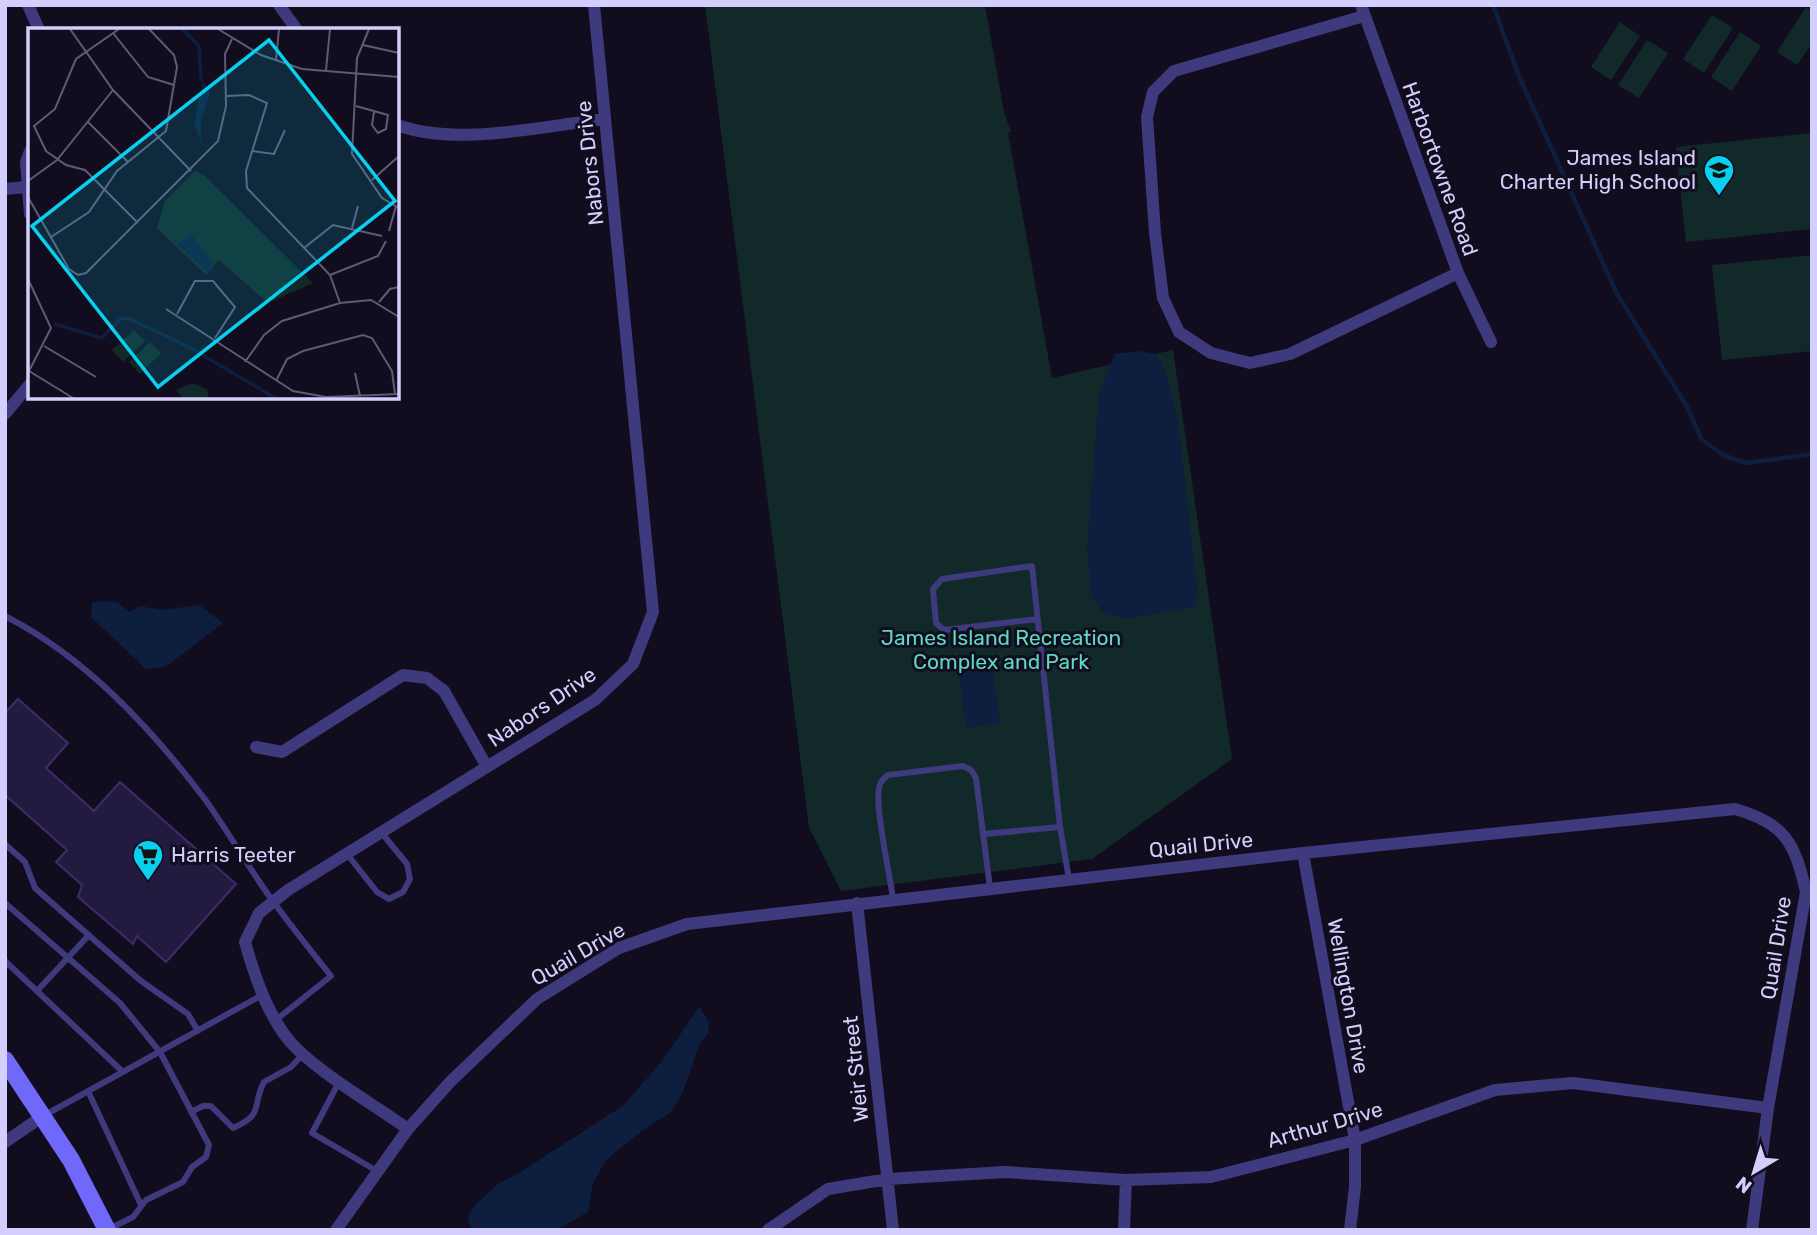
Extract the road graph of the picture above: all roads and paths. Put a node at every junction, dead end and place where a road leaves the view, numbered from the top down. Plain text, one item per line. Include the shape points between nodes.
1 (28, 5) edge
2 (279, 5) edge
3 (594, 5) edge
4 (1362, 11) edge
5 (38, 28) edge
6 (296, 28) edge
7 (605, 119) junction
8 (399, 130) edge
9 (28, 169) edge
10 (26, 187) junction
11 (5, 189) edge
12 (28, 200) edge
13 (1458, 273) junction
14 (1491, 342) dead end
15 (28, 386) edge
16 (5, 414) edge
17 (5, 616) edge
18 (1038, 619) junction
19 (256, 747) dead end
20 (487, 767) junction
21 (1060, 827) junction
22 (382, 832) junction
23 (984, 834) junction
24 (5, 844) edge
25 (1303, 853) junction
26 (347, 854) junction
27 (1069, 879) junction
28 (990, 888) junction
29 (893, 899) junction
30 (273, 902) junction
31 (5, 903) edge
32 (857, 903) junction
33 (89, 935) junction
34 (69, 958) junction
35 (5, 961) edge
36 (37, 991) junction
37 (264, 994) junction
38 (277, 1019) junction
39 (198, 1031) junction
40 (160, 1052) junction
41 (303, 1054) junction
42 (5, 1060) edge
43 (123, 1072) junction
44 (340, 1081) junction
45 (88, 1091) junction
46 (1768, 1108) junction
47 (191, 1112) junction
48 (43, 1116) junction
49 (408, 1129) junction
50 (1355, 1140) junction
51 (5, 1142) edge
52 (378, 1171) junction
53 (888, 1179) junction
54 (1126, 1180) junction
55 (141, 1205) junction
56 (107, 1230) edge
57 (336, 1230) edge
58 (768, 1230) edge
59 (892, 1230) edge
60 (1124, 1230) edge
61 (1350, 1230) edge
62 (1752, 1230) edge

1 - 5 street
2 - 6 street
3 - 7 street, Nabors Drive
4 - 13 street, Harbortowne Road
4 - 13 street via 1174,71 1153,92 1147,117 1163,298 1180,332 1211,353 1250,363 1290,354
7 - 8 street via 471,134
7 - 20 street, Nabors Drive via 653,612 633,664 595,700
9 - 10 street
10 - 11 street
10 - 12 street
13 - 14 street, Harbortowne Road
15 - 16 street
17 - 30 lane via 39,633 87,670 172,759
18 - 18 lane via 1032,566 942,579 933,589 936,624 944,630
18 - 21 lane
19 - 20 street via 282,751 403,675 427,678 444,691
20 - 22 street, Nabors Drive
21 - 23 lane
21 - 27 lane
22 - 26 street, Nabors Drive
22 - 26 lane via 407,864 410,879 402,892 390,899 377,892
23 - 28 lane
23 - 29 lane via 978,786 971,770 962,766 888,775 878,788
24 - 33 lane via 25,862 35,888
25 - 27 street, Quail Drive
25 - 46 street, Quail Drive via 1735,809 1761,816 1783,832 1798,858 1805,892
25 - 50 street, Wellington Drive
26 - 30 street, Nabors Drive
27 - 28 street, Quail Drive
28 - 29 street, Quail Drive
29 - 32 street, Quail Drive
30 - 37 street, Nabors Drive via 259,913 244,942
30 - 38 lane via 331,976
31 - 34 lane
32 - 49 street, Quail Drive via 687,924 619,948 537,999
32 - 53 street, Weir Street
33 - 34 lane
33 - 39 lane via 141,981 188,1014
34 - 36 lane
34 - 40 lane via 120,1003
35 - 36 lane
36 - 43 lane
37 - 38 street, Nabors Drive
37 - 39 lane
38 - 41 street, Nabors Drive
39 - 40 lane
40 - 43 lane
40 - 47 lane
41 - 44 street, Nabors Drive
41 - 47 lane via 291,1068 264,1082 251,1120 233,1128 211,1106
42 - 48 main road
43 - 45 lane
44 - 49 street, Nabors Drive
44 - 52 lane via 312,1133
45 - 48 lane
45 - 55 lane
46 - 50 street, Arthur Drive via 1573,1083 1495,1090
46 - 62 street, Quail Drive
47 - 55 lane via 209,1145 206,1157 192,1167 183,1182
48 - 51 street
48 - 56 main road
49 - 52 street, Quail Drive
50 - 54 street, Arthur Drive via 1211,1177
50 - 61 street, Wellington Drive
52 - 57 street, Quail Drive
53 - 54 street, Arthur Drive via 1005,1172
53 - 58 street via 828,1189
53 - 59 street, Weir Street
54 - 60 street
55 - 56 lane via 133,1217

